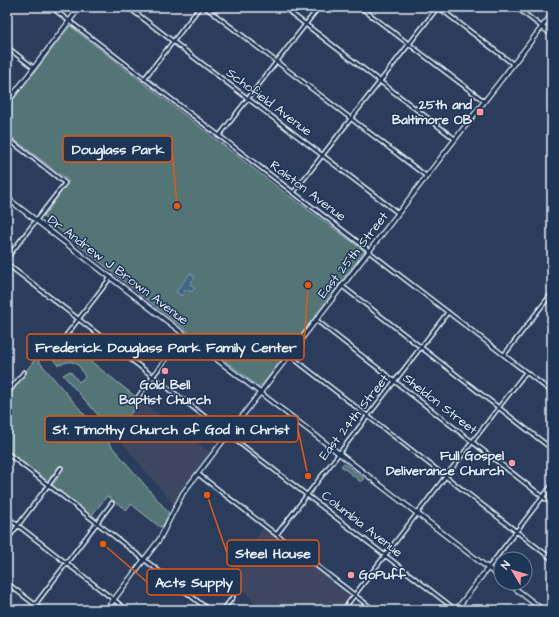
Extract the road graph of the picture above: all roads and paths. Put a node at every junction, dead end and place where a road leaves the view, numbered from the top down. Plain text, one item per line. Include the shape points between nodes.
1 (51, 7) edge
2 (80, 7) edge
3 (128, 7) edge
4 (200, 7) edge
5 (205, 7) edge
6 (283, 7) edge
7 (319, 7) edge
8 (360, 7) edge
9 (438, 7) edge
10 (516, 7) edge
11 (552, 14) edge
12 (69, 21) junction
13 (306, 24) junction
14 (542, 28) junction
15 (552, 36) edge
16 (173, 41) junction
17 (409, 44) junction
18 (7, 47) edge
19 (276, 61) junction
20 (513, 64) junction
21 (34, 68) junction
22 (144, 79) junction
23 (380, 81) junction
24 (247, 98) junction
25 (484, 101) junction
26 (7, 103) edge
27 (351, 119) junction
28 (219, 136) junction
29 (7, 138) edge
30 (455, 139) junction
31 (322, 156) junction
32 (426, 176) junction
33 (294, 193) junction
34 (7, 198) edge
35 (398, 214) junction
36 (36, 220) junction
37 (369, 251) junction
38 (7, 258) edge
39 (7, 264) edge
40 (111, 277) junction
41 (342, 286) junction
42 (552, 293) edge
43 (448, 312) junction
44 (79, 319) junction
45 (315, 320) junction
46 (186, 335) junction
47 (64, 338) dead end
48 (420, 347) junction
49 (289, 355) junction
50 (504, 355) junction
51 (24, 372) dead end
52 (526, 372) junction
53 (153, 376) junction
54 (394, 381) junction
55 (8, 392) edge
56 (260, 392) junction
57 (552, 392) edge
58 (138, 397) dead end
59 (499, 408) junction
60 (368, 416) junction
61 (228, 434) junction
62 (472, 442) junction
63 (552, 449) edge
64 (7, 453) edge
65 (339, 453) junction
66 (61, 468) dead end
67 (198, 474) junction
68 (446, 476) junction
69 (552, 485) edge
70 (48, 486) junction
71 (307, 495) junction
72 (543, 497) junction
73 (112, 503) dead end
74 (552, 504) edge
75 (417, 513) junction
76 (7, 517) edge
77 (96, 523) junction
78 (18, 525) junction
79 (516, 531) junction
80 (277, 534) junction
81 (7, 540) edge
82 (385, 555) junction
83 (552, 559) edge
84 (144, 560) junction
85 (66, 563) junction
86 (488, 568) junction
87 (493, 572) edge
88 (7, 583) edge
89 (518, 591) edge
90 (354, 594) junction
91 (233, 597) dead end
92 (114, 600) junction
93 (35, 605) junction
94 (31, 610) edge
95 (42, 610) edge
96 (106, 610) edge
97 (127, 610) edge
98 (209, 610) edge
99 (223, 610) edge
100 (343, 610) edge
101 (374, 610) edge
102 (456, 610) edge
103 (543, 610) edge

1 - 12 street, Ralston Avenue
2 - 12 main road
3 - 16 street, Schofield Avenue
4 - 16 street
5 - 19 street
6 - 13 street
7 - 13 street
8 - 17 street
9 - 17 street
9 - 20 street
10 - 14 street
11 - 14 main road, East 25th Street
12 - 21 main road
12 - 22 street, Ralston Avenue
13 - 19 street
13 - 23 street
14 - 15 main road
14 - 20 main road, East 25th Street
16 - 22 street
16 - 24 street, Schofield Avenue
17 - 23 street
17 - 25 street
18 - 21 street
19 - 24 street
19 - 27 street
20 - 25 main road, East 25th Street
21 - 26 main road
22 - 28 street, Ralston Avenue
23 - 27 street
23 - 30 street
24 - 28 street
24 - 31 street, Schofield Avenue
25 - 30 main road, East 25th Street
27 - 31 street
27 - 32 street
28 - 33 street, Ralston Avenue
29 - 36 street via 65,183
30 - 32 main road, East 25th Street
31 - 33 street
31 - 35 street, Schofield Avenue
32 - 35 main road, East 25th Street
33 - 37 street, Ralston Avenue
34 - 36 main road, Dr Andrew J Brown Avenue
35 - 37 main road, East 25th Street
36 - 38 street
36 - 40 main road, Dr Andrew J Brown Avenue
37 - 41 main road, East 25th Street
37 - 43 street, Ralston Avenue
39 - 44 street, Columbia Avenue
40 - 44 street
40 - 46 main road, Dr Andrew J Brown Avenue
41 - 45 main road, East 25th Street
41 - 48 street
42 - 50 street
43 - 48 street, East 24th Street
43 - 50 street, Ralston Avenue
44 - 47 street
44 - 53 street, Columbia Avenue
45 - 49 main road, East 25th Street
45 - 54 street, Sheldon Street
46 - 53 street
46 - 56 main road, Dr Andrew J Brown Avenue
48 - 54 street, East 24th Street
48 - 59 street
49 - 56 main road, East 25th Street
49 - 60 street
50 - 52 street, Ralston Avenue
51 - 55 street
52 - 57 street, Ralston Avenue
52 - 59 street
53 - 58 street
53 - 61 street, Columbia Avenue
54 - 60 street, East 24th Street
54 - 62 street, Sheldon Street
56 - 61 main road, East 25th Street
56 - 65 main road, Dr Andrew J Brown Avenue
59 - 62 street
59 - 63 street
60 - 65 street, East 24th Street
60 - 68 street
61 - 67 main road, East 25th Street
61 - 71 street, Columbia Avenue
62 - 68 street
62 - 72 street, Sheldon Street
64 - 70 street
65 - 71 street, East 24th Street
65 - 75 main road, Dr Andrew J Brown Avenue
66 - 70 street
67 - 80 street
67 - 84 main road, East 25th Street via 181,496 159,540
68 - 75 street
68 - 79 street
69 - 72 street
70 - 77 street
70 - 78 street
71 - 80 street, East 24th Street
71 - 82 street, Columbia Avenue
72 - 74 street, Sheldon Street
72 - 79 street
73 - 77 street
75 - 82 street
75 - 86 main road, Dr Andrew J Brown Avenue
76 - 78 street
77 - 84 street
77 - 85 street
78 - 81 street
78 - 85 street
79 - 83 street
79 - 86 street
80 - 90 street
82 - 90 street
82 - 102 street, Columbia Avenue
84 - 92 main road, East 25th Street
84 - 98 street
85 - 92 street
85 - 93 street
86 - 87 main road, Dr Andrew J Brown Avenue
86 - 102 main road
88 - 93 street
89 - 103 main road
90 - 100 street
90 - 101 street
91 - 99 street
92 - 96 main road, East 25th Street
92 - 97 street
93 - 94 street
93 - 95 street

